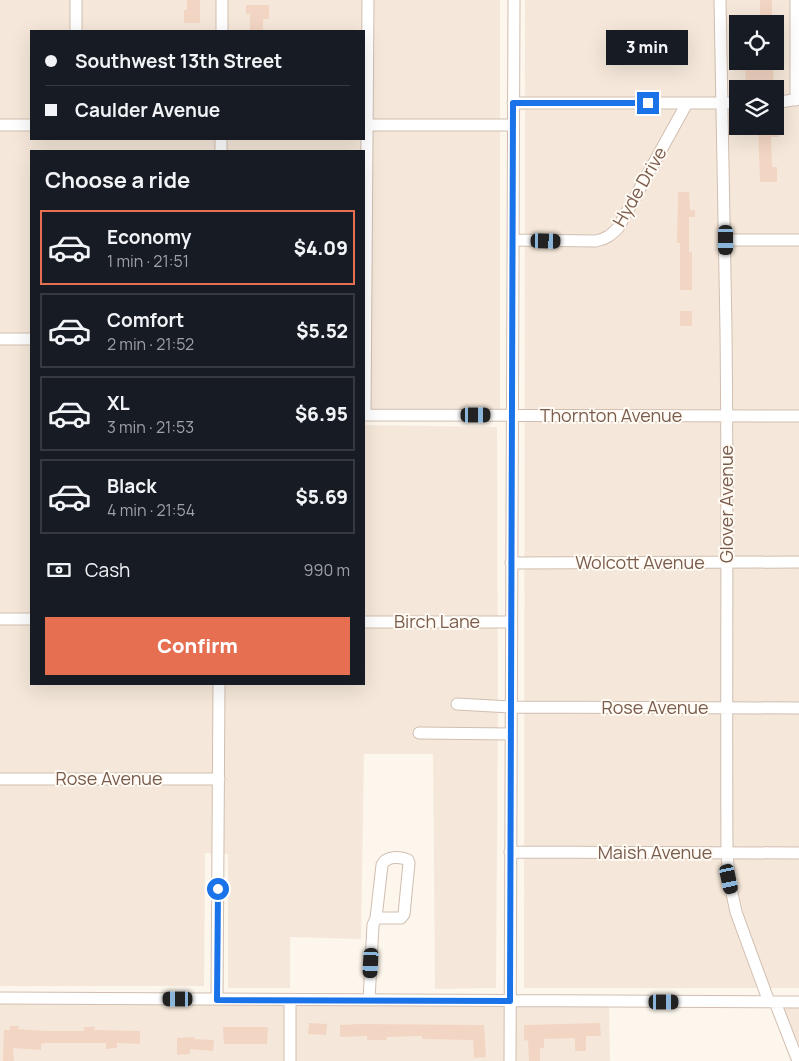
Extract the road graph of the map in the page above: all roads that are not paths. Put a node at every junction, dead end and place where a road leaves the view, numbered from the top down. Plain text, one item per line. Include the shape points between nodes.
1 (76, 0) edge
2 (222, 0) edge
3 (368, 0) edge
4 (514, 0) edge
5 (720, 0) edge
6 (796, 0) edge
7 (76, 30) edge
8 (222, 30) edge
9 (798, 100) edge
10 (784, 102) edge
11 (513, 103) junction
12 (687, 103) junction
13 (721, 103) junction
14 (729, 103) edge
15 (0, 125) edge
16 (30, 125) edge
17 (366, 125) edge
18 (513, 126) junction
19 (513, 240) junction
20 (726, 240) junction
21 (799, 240) edge
22 (365, 270) edge
23 (0, 339) edge
24 (30, 339) edge
25 (365, 415) edge
26 (512, 415) junction
27 (727, 416) junction
28 (799, 416) edge
29 (728, 562) junction
30 (799, 562) edge
31 (511, 563) junction
32 (0, 619) edge
33 (30, 619) edge
34 (365, 622) edge
35 (511, 622) junction
36 (219, 685) edge
37 (457, 704) dead end
38 (511, 708) junction
39 (727, 708) junction
40 (799, 708) edge
41 (419, 733) dead end
42 (511, 734) junction
43 (0, 779) edge
44 (219, 779) junction
45 (510, 852) junction
46 (727, 853) junction
47 (799, 853) edge
48 (376, 918) junction
49 (0, 998) edge
50 (217, 1000) junction
51 (290, 1000) junction
52 (369, 1000) junction
53 (510, 1001) junction
54 (772, 1002) junction
55 (799, 1002) edge
56 (290, 1061) edge
57 (510, 1061) edge
58 (798, 1061) edge

1 - 7 street
2 - 8 street
3 - 17 street
4 - 11 street
5 - 13 street, Glover Avenue
6 - 9 street
9 - 10 street
11 - 12 street
11 - 18 street
12 - 13 street
12 - 19 street, Hyde Drive via 612,234 596,241
13 - 14 street
13 - 20 street, Glover Avenue
15 - 16 street
17 - 18 street
17 - 22 street
18 - 19 street
19 - 26 street
20 - 21 street
20 - 27 street, Glover Avenue
23 - 24 street
25 - 26 street, Thornton Avenue
26 - 27 street, Thornton Avenue
26 - 31 street
27 - 28 street, Thornton Avenue
27 - 29 street, Glover Avenue
29 - 30 street, Wolcott Avenue
29 - 31 street, Wolcott Avenue
29 - 39 street, Glover Avenue
31 - 35 street
32 - 33 street
34 - 35 street, Birch Lane
35 - 38 street
36 - 44 street
37 - 38 street, Rose Avenue
38 - 39 street, Rose Avenue
38 - 42 street
39 - 40 street, Rose Avenue
39 - 46 street, Glover Avenue
41 - 42 street
42 - 45 street
43 - 44 street, Rose Avenue
44 - 50 street
45 - 46 street, Maish Avenue
45 - 53 street
46 - 47 street, Maish Avenue
46 - 54 street, Glover Avenue via 736,912
48 - 48 street via 383,861 405,858 409,863 404,914 396,919
48 - 52 street
49 - 50 street
50 - 51 street
51 - 52 street
51 - 56 street
52 - 53 street
53 - 54 street
53 - 57 street
54 - 55 street
54 - 58 street, Glover Avenue

